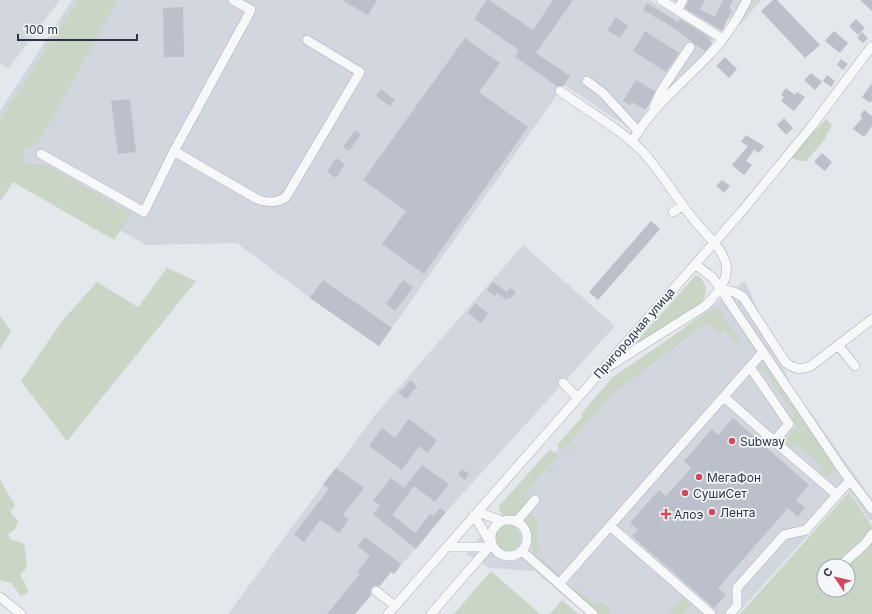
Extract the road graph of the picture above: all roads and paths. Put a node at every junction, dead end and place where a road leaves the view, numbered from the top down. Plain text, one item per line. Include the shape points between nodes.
1 (234, 0) edge
2 (683, 0) edge
3 (747, 0) edge
4 (663, 1) edge
5 (677, 10) junction
6 (723, 39) junction
7 (307, 40) dead end
8 (872, 46) edge
9 (690, 47) dead end
10 (587, 80) dead end
11 (560, 91) dead end
12 (652, 111) junction
13 (638, 131) junction
14 (632, 142) junction
15 (174, 151) junction
16 (41, 154) dead end
17 (682, 205) junction
18 (672, 212) dead end
19 (713, 243) junction
20 (695, 264) junction
21 (720, 289) junction
22 (872, 319) edge
23 (838, 345) junction
24 (763, 352) junction
25 (855, 366) dead end
26 (750, 367) junction
27 (600, 372) junction
28 (563, 383) dead end
29 (724, 397) junction
30 (578, 398) junction
31 (774, 441) junction
32 (850, 480) junction
33 (837, 495) junction
34 (535, 500) dead end
35 (872, 509) edge
36 (476, 514) junction
37 (502, 521) junction
38 (516, 522) junction
39 (610, 526) junction
40 (872, 534) edge
41 (447, 547) junction
42 (491, 547) junction
43 (522, 551) junction
44 (849, 558) edge
45 (559, 584) junction
46 (376, 591) dead end
47 (0, 597) edge
48 (395, 606) junction
49 (21, 614) edge
50 (388, 614) edge
51 (431, 614) edge
52 (593, 614) edge
53 (711, 614) edge
54 (730, 614) edge

1 - 15 street via 251,10
2 - 5 street
3 - 6 street
4 - 5 street
5 - 6 street
6 - 12 street
7 - 15 street via 360,72 286,197 271,202 256,199
8 - 19 street, Пригородная улица via 811,127
9 - 12 street via 661,91
10 - 13 street via 612,102
11 - 14 street
12 - 13 street
13 - 14 street
14 - 17 street via 657,169
15 - 16 street via 144,212
17 - 18 street
17 - 19 street
19 - 20 street, Пригородная улица
19 - 21 street via 721,252 726,264
20 - 21 street via 713,278
20 - 27 street, Пригородная улица
21 - 23 street via 743,297 786,363 795,368 810,366
21 - 24 street
21 - 27 street via 705,306
22 - 23 street
23 - 25 street
24 - 26 street
24 - 32 street
26 - 29 street
26 - 31 street via 789,424
27 - 30 street, Пригородная улица
28 - 30 street
29 - 31 street
29 - 39 street
30 - 36 street, Пригородная улица
31 - 33 street
32 - 33 street
32 - 35 street
33 - 54 street via 806,530 784,535 737,588 737,606
34 - 38 street
36 - 37 street
36 - 41 street, Пригородная улица
36 - 42 street
37 - 38 street
37 - 42 street via 494,527
38 - 43 street via 526,532 526,542
39 - 45 street
39 - 53 street
40 - 44 street
41 - 42 street
41 - 48 street, Пригородная улица
42 - 43 street via 501,555 512,556
42 - 51 street
43 - 45 street
45 - 52 street
46 - 48 street
47 - 49 street
48 - 50 street, Пригородная улица

